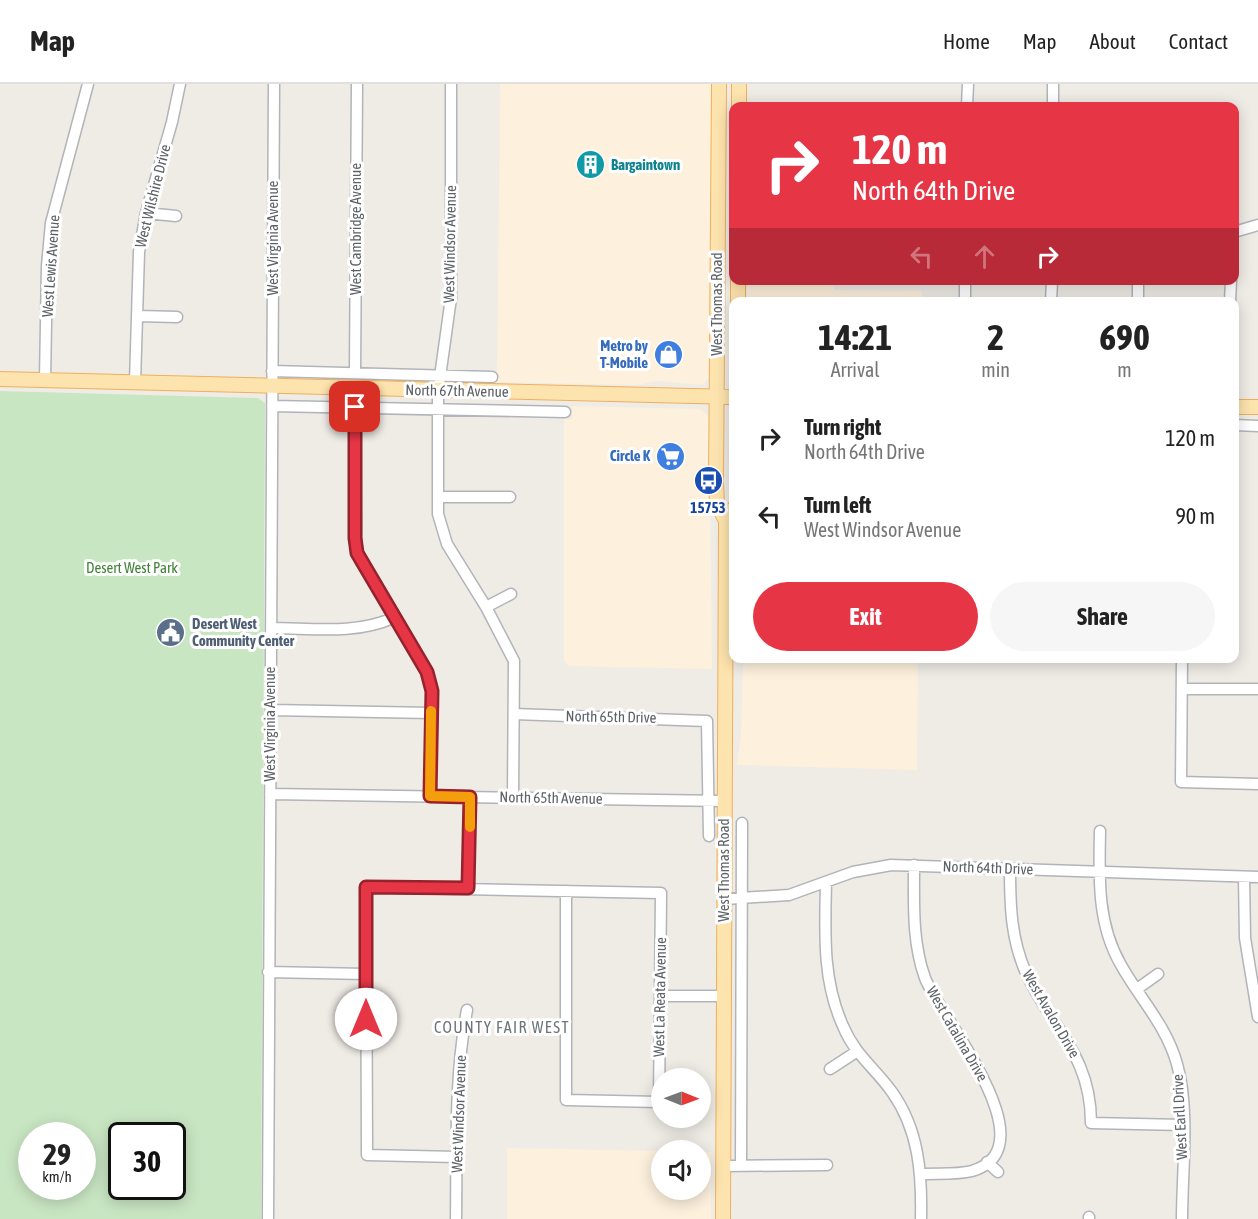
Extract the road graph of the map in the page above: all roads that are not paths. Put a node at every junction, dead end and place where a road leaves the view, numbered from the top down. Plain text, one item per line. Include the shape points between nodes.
1 (88, 84) edge
2 (180, 84) edge
3 (274, 84) edge
4 (357, 84) edge
5 (451, 84) edge
6 (719, 84) edge
7 (739, 84) edge
8 (968, 84) edge
9 (1053, 84) edge
10 (739, 102) edge
11 (967, 102) edge
12 (1053, 102) edge
13 (146, 213) junction
14 (176, 216) dead end
15 (1258, 225) edge
16 (1239, 231) edge
17 (138, 316) junction
18 (177, 317) dead end
19 (272, 371) junction
20 (355, 374) junction
21 (440, 376) junction
22 (492, 377) dead end
23 (0, 379) edge
24 (45, 380) junction
25 (135, 382) junction
26 (272, 387) junction
27 (438, 391) junction
28 (717, 397) junction
29 (729, 397) edge
30 (272, 406) junction
31 (355, 407) junction
32 (1239, 407) edge
33 (1258, 407) edge
34 (438, 410) junction
35 (565, 412) dead end
36 (1239, 425) edge
37 (1258, 426) edge
38 (438, 496) junction
39 (510, 497) dead end
40 (729, 516) edge
41 (726, 521) junction
42 (511, 594) dead end
43 (486, 606) junction
44 (393, 618) junction
45 (271, 628) junction
46 (1182, 663) edge
47 (1182, 689) junction
48 (1258, 689) edge
49 (271, 710) junction
50 (431, 713) junction
51 (514, 714) junction
52 (707, 721) joint
53 (1258, 784) edge
54 (270, 794) junction
55 (430, 796) junction
56 (470, 797) junction
57 (513, 798) junction
58 (717, 801) junction
59 (742, 823) dead end
60 (1100, 831) dead end
61 (709, 836) dead end
62 (914, 866) junction
63 (1010, 869) junction
64 (1099, 872) junction
65 (1244, 877) junction
66 (1258, 877) edge
67 (826, 882) junction
68 (468, 888) junction
69 (566, 891) junction
70 (724, 899) junction
71 (742, 900) junction
72 (268, 972) junction
73 (366, 974) junction
74 (1158, 974) dead end
75 (1137, 989) junction
76 (660, 996) junction
77 (723, 996) junction
78 (467, 1010) dead end
79 (1258, 1017) edge
80 (856, 1052) junction
81 (830, 1069) dead end
82 (1183, 1125) junction
83 (457, 1157) junction
84 (987, 1162) junction
85 (827, 1165) dead end
86 (723, 1166) junction
87 (741, 1166) junction
88 (998, 1172) dead end
89 (922, 1174) junction
90 (268, 1219) edge
91 (456, 1219) edge
92 (723, 1219) edge
93 (921, 1219) edge
94 (1182, 1219) edge

1 - 24 street, West Lewis Avenue via 51,223
2 - 13 street, West Wilshire Drive
3 - 19 street, West Virginia Avenue
4 - 20 street, West Cambridge Avenue
5 - 21 street, West Windsor Avenue via 451,298
6 - 28 main road, West Thomas Road
7 - 10 main road
8 - 11 street
9 - 12 street
13 - 14 street
13 - 17 street, West Wilshire Drive via 139,252
15 - 16 street
17 - 18 street
17 - 25 street, West Wilshire Drive
19 - 20 street, North 67th Avenue
19 - 26 street, West Virginia Avenue
20 - 21 street, North 67th Avenue
21 - 22 street, North 67th Avenue
21 - 27 street, West Windsor Avenue
23 - 24 main road, North 67th Avenue
24 - 25 main road, North 67th Avenue
25 - 26 main road, North 67th Avenue
26 - 27 main road, North 67th Avenue
26 - 30 street, West Virginia Avenue
27 - 28 main road, North 67th Avenue
27 - 34 street, West Windsor Avenue
28 - 29 main road, North 67th Avenue
28 - 41 main road, West Thomas Road via 717,503
30 - 31 street, North 67th Avenue
30 - 45 street, West Virginia Avenue
31 - 34 street, North 67th Avenue
31 - 44 street via 356,546
32 - 33 main road
34 - 35 street, North 67th Avenue
34 - 38 street, West Windsor Avenue
36 - 37 street
38 - 39 street
38 - 43 street, West Windsor Avenue via 439,524 445,539
40 - 41 main road
41 - 58 main road, West Thomas Road
42 - 43 street
43 - 51 street, West Windsor Avenue via 514,661
44 - 45 street via 355,629
44 - 50 street via 427,672 432,691
45 - 49 street, West Virginia Avenue
46 - 47 street
47 - 48 street
47 - 53 street via 1181,782
49 - 50 street
49 - 54 street, West Virginia Avenue
50 - 55 street
51 - 52 street, North 65th Drive
51 - 57 street, West Windsor Avenue
52 - 58 street, West Thomas Road
54 - 55 street, North 65th Avenue
54 - 72 street, West Virginia Avenue
55 - 56 street, North 65th Avenue
56 - 57 street, North 65th Avenue
56 - 68 street
57 - 58 street, North 65th Avenue
58 - 61 street, West Thomas Road
58 - 70 main road, West Thomas Road
59 - 71 street, West Thomas Road
60 - 64 street, West Earll Drive
62 - 63 street, North 64th Drive
62 - 67 street, North 64th Drive via 878,867
62 - 84 street, West Catalina Drive via 914,916 922,968 934,998 974,1060 999,1117 999,1144
63 - 64 street, North 64th Drive
63 - 82 street, West Avalon Drive via 1010,915 1016,943 1027,975 1083,1071 1090,1091 1091,1123
64 - 65 street, North 64th Drive
64 - 75 street, West Earll Drive via 1108,939
65 - 66 street, North 64th Drive
65 - 79 street via 1248,970
67 - 71 street, North 64th Drive via 789,895
67 - 80 street via 827,973 834,1006
68 - 69 street
68 - 73 street via 366,887
69 - 76 street, West La Reata Avenue via 662,893
69 - 76 street, West La Reata Avenue via 566,1100 659,1102
70 - 71 street, North 64th Drive
70 - 77 main road, West Thomas Road
71 - 87 street, West Thomas Road
72 - 73 street
72 - 90 street, West Virginia Avenue
73 - 83 street via 367,1155
74 - 75 street
75 - 82 street, West Earll Drive via 1173,1051 1180,1075
76 - 77 street
77 - 86 main road, West Thomas Road
78 - 83 street, West Windsor Avenue via 461,1043
80 - 81 street
80 - 89 street via 901,1106
82 - 94 street, West Earll Drive
83 - 91 street, West Windsor Avenue
84 - 88 street
84 - 89 street via 973,1170
85 - 87 street
86 - 87 street
86 - 92 main road, West Thomas Road
89 - 93 street

